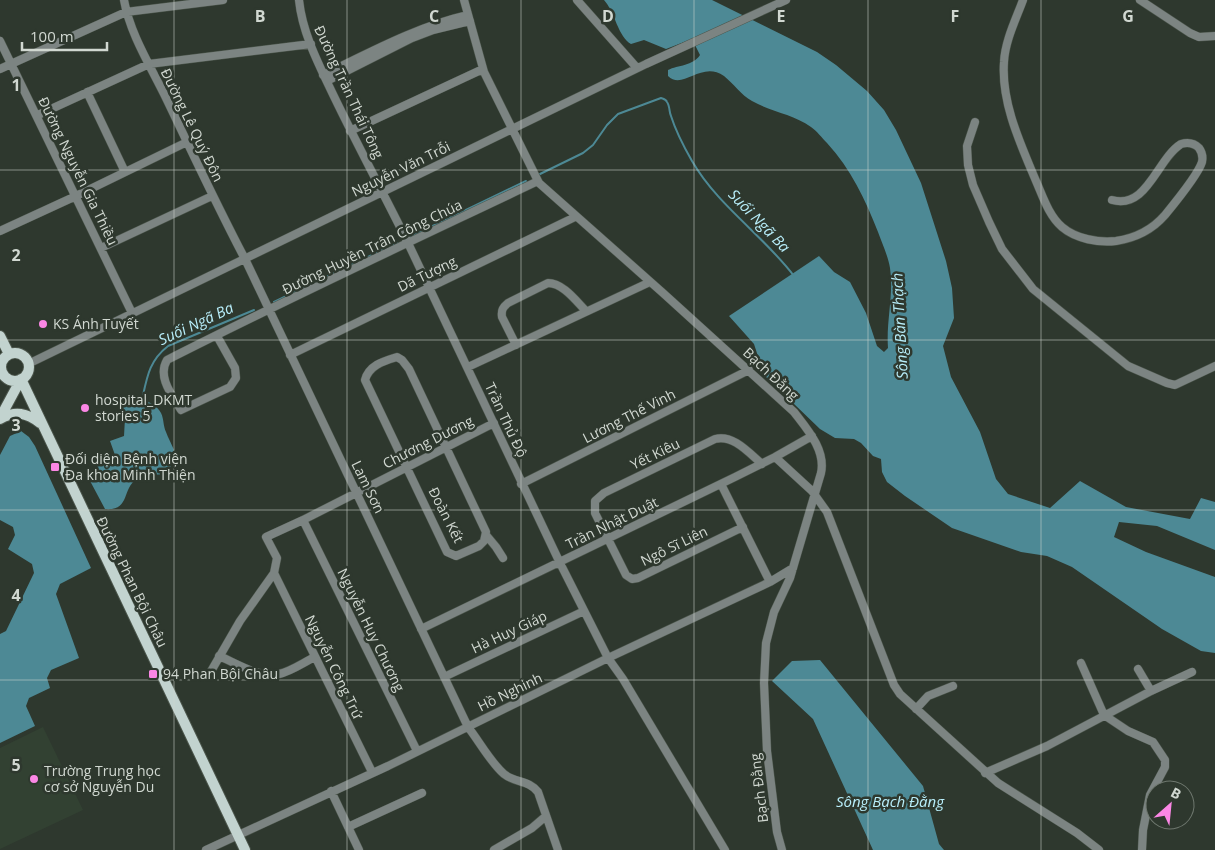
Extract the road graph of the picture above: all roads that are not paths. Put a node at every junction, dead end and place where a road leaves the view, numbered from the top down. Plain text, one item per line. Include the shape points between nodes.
1 (124, 0) edge
2 (223, 0) edge
3 (299, 0) edge
4 (464, 0) edge
5 (577, 0) edge
6 (786, 0) edge
7 (1023, 0) edge
8 (1140, 0) edge
9 (126, 12) junction
10 (469, 18) junction
11 (1215, 36) edge
12 (0, 41) edge
13 (311, 44) junction
14 (11, 63) junction
15 (149, 64) junction
16 (0, 68) edge
17 (637, 68) junction
18 (483, 69) junction
19 (325, 78) junction
20 (87, 92) junction
21 (38, 115) junction
22 (975, 122) dead end
23 (512, 129) junction
24 (350, 131) junction
25 (187, 142) junction
26 (125, 172) junction
27 (538, 182) junction
28 (383, 192) junction
29 (76, 196) junction
30 (212, 196) junction
31 (1112, 200) dead end
32 (575, 217) junction
33 (0, 231) edge
34 (408, 243) junction
35 (101, 248) junction
36 (244, 259) junction
37 (650, 282) junction
38 (429, 287) junction
39 (269, 310) junction
40 (586, 311) junction
41 (132, 313) junction
42 (0, 336) edge
43 (217, 336) junction
44 (516, 345) junction
45 (9, 354) junction
46 (290, 355) junction
47 (28, 364) junction
48 (1215, 366) edge
49 (468, 368) junction
50 (749, 370) junction
51 (1, 374) edge
52 (21, 379) junction
53 (0, 418) edge
54 (494, 423) junction
55 (42, 424) junction
56 (812, 436) junction
57 (446, 448) junction
58 (775, 457) junction
59 (762, 464) junction
60 (408, 467) junction
61 (521, 484) junction
62 (722, 484) junction
63 (357, 493) junction
64 (814, 493) junction
65 (304, 520) junction
66 (743, 527) junction
67 (486, 535) junction
68 (608, 538) junction
69 (503, 558) dead end
70 (560, 563) junction
71 (793, 568) junction
72 (274, 572) junction
73 (770, 582) junction
74 (584, 611) junction
75 (421, 628) junction
76 (219, 656) junction
77 (316, 657) junction
78 (608, 658) junction
79 (1081, 663) dead end
80 (1138, 669) dead end
81 (1192, 672) dead end
82 (210, 673) dead end
83 (444, 677) junction
84 (953, 686) dead end
85 (1151, 690) junction
86 (916, 709) junction
87 (1104, 715) junction
88 (468, 727) junction
89 (417, 751) junction
90 (372, 772) junction
91 (985, 773) junction
92 (331, 791) junction
93 (422, 793) dead end
94 (546, 816) junction
95 (348, 827) junction
96 (238, 835) junction
97 (206, 850) edge
98 (245, 850) edge
99 (359, 850) edge
100 (494, 850) edge
101 (558, 850) edge
102 (725, 850) edge
103 (782, 850) edge
104 (1099, 850) edge
105 (1142, 850) edge

1 - 9 street, Đường Lê Quý Đôn
2 - 9 street
3 - 13 street, Đường Trần Thái Tông
4 - 10 street, Bạch Đằng
5 - 17 street
6 - 17 street, Nguyễn Văn Trỗi
7 - 31 street via 1005,54 1008,96 1021,146 1045,202 1061,227 1104,242 1125,240 1146,232 1179,198 1201,165 1201,151 1194,144 1181,144 1142,192 1124,202
8 - 11 street via 1196,36
9 - 14 street
9 - 15 street, Đường Lê Quý Đôn
10 - 18 street, Bạch Đằng
10 - 19 street via 447,20 411,32
12 - 14 street, Đường Nguyễn Gia Thiều
13 - 15 street
13 - 19 street, Đường Trần Thái Tông
14 - 16 street
14 - 21 street, Đường Nguyễn Gia Thiều
15 - 20 street
15 - 25 street, Đường Lê Quý Đôn
17 - 23 street, Nguyễn Văn Trỗi
18 - 23 street, Bạch Đằng
18 - 24 street
19 - 24 street, Đường Trần Thái Tông
20 - 21 street
20 - 26 street
21 - 29 street, Đường Nguyễn Gia Thiều
22 - 48 street via 967,152 973,184 1002,250 1033,289 1136,371 1175,385
23 - 27 street, Bạch Đằng
23 - 28 street, Nguyễn Văn Trỗi
24 - 28 street, Đường Trần Thái Tông
25 - 26 street
25 - 30 street, Đường Lê Quý Đôn
26 - 29 street
27 - 32 street, Bạch Đằng
27 - 34 street, Đường Huyền Trân Công Chúa
28 - 34 street, Trần Thủ Độ
28 - 36 street, Nguyễn Văn Trỗi
29 - 33 street
29 - 35 street, Đường Nguyễn Gia Thiều
30 - 35 street
30 - 36 street, Đường Lê Quý Đôn
32 - 37 street, Bạch Đằng
32 - 38 street, Dã Tượng
34 - 38 street, Trần Thủ Độ
34 - 39 street, Đường Huyền Trân Công Chúa
35 - 41 street, Đường Nguyễn Gia Thiều
36 - 39 street, Lam Sơn
36 - 41 street, Nguyễn Văn Trỗi
37 - 40 street
37 - 50 street, Bạch Đằng
38 - 46 street, Dã Tượng
38 - 49 street, Trần Thủ Độ
39 - 43 street, Đường Huyền Trân Công Chúa
39 - 46 street, Lam Sơn
40 - 44 street
40 - 44 street via 560,286 548,283 508,303 501,312
41 - 47 street, Nguyễn Văn Trỗi
42 - 45 main road
43 - 43 street, Đường Huyền Trân Công Chúa via 167,360 163,367 163,376 180,410 230,387 236,378 235,368
44 - 49 street
45 - 47 main road via 21,354
45 - 51 main road via 1,363
46 - 63 street, Lam Sơn
47 - 52 main road via 27,373
49 - 54 street, Trần Thủ Độ
50 - 56 street, Bạch Đằng via 794,412
50 - 61 street, Lương Thế Vinh
51 - 52 main road via 12,380
52 - 53 main road
52 - 55 main road, Đường Phan Bội Châu
53 - 55 main road via 21,413
54 - 57 street, Chương Dương
54 - 61 street, Trần Thủ Độ
55 - 96 main road, Đường Phan Bội Châu
56 - 58 street, Trần Nhật Duật
56 - 64 street, Bạch Đằng via 823,460
57 - 60 street, Chương Dương
57 - 60 street, Đoàn Kết via 402,360 397,358 371,368 365,380
57 - 67 street, Đoàn Kết
58 - 59 street, Trần Nhật Duật
58 - 64 street
59 - 62 street, Trần Nhật Duật
59 - 68 street, Yết Kiêu via 731,439 716,439 599,496 595,501 595,513
60 - 63 street, Chương Dương
60 - 67 street, Đoàn Kết via 447,552 456,556 463,554 479,546
61 - 70 street, Trần Thủ Độ
62 - 66 street
62 - 68 street, Trần Nhật Duật
63 - 65 street, Chương Dương
63 - 75 street, Lam Sơn
64 - 71 street, Bạch Đằng
64 - 86 street via 827,512 894,684
65 - 72 street, Chương Dương via 266,537 277,558
65 - 89 street, Nguyễn Huy Chương
66 - 68 street, Ngô Sĩ Liên via 632,579 626,575
66 - 73 street
67 - 69 street
68 - 70 street, Trần Nhật Duật
70 - 74 street, Trần Thủ Độ
70 - 75 street, Trần Nhật Duật
71 - 73 street, Hồ Nghinh
71 - 103 street, Bạch Đằng via 774,612 766,643 767,751
72 - 76 street
72 - 77 street, Nguyễn Công Trứ
73 - 78 street, Hồ Nghinh
74 - 78 street, Trần Thủ Độ
74 - 83 street, Hà Huy Giáp
75 - 83 street, Lam Sơn
76 - 77 street via 260,673 278,674
76 - 82 street
77 - 90 street, Nguyễn Công Trứ
78 - 88 street, Hồ Nghinh
78 - 102 street, Trần Thủ Độ
79 - 87 street
80 - 85 street
81 - 85 street
83 - 88 street, Lam Sơn
84 - 86 street via 928,696
85 - 87 street
86 - 91 street
87 - 91 street via 1047,746
87 - 105 street via 1153,742 1165,760 1165,767 1150,795
88 - 89 street, Hồ Nghinh
88 - 94 street, Lam Sơn via 502,772 535,788
89 - 90 street, Hồ Nghinh
90 - 92 street, Hồ Nghinh
91 - 104 street via 1077,832
92 - 95 street
92 - 96 street, Hồ Nghinh
93 - 95 street
94 - 100 street
94 - 101 street, Lam Sơn
95 - 99 street
96 - 97 street, Hồ Nghinh
96 - 98 main road, Đường Phan Bội Châu

